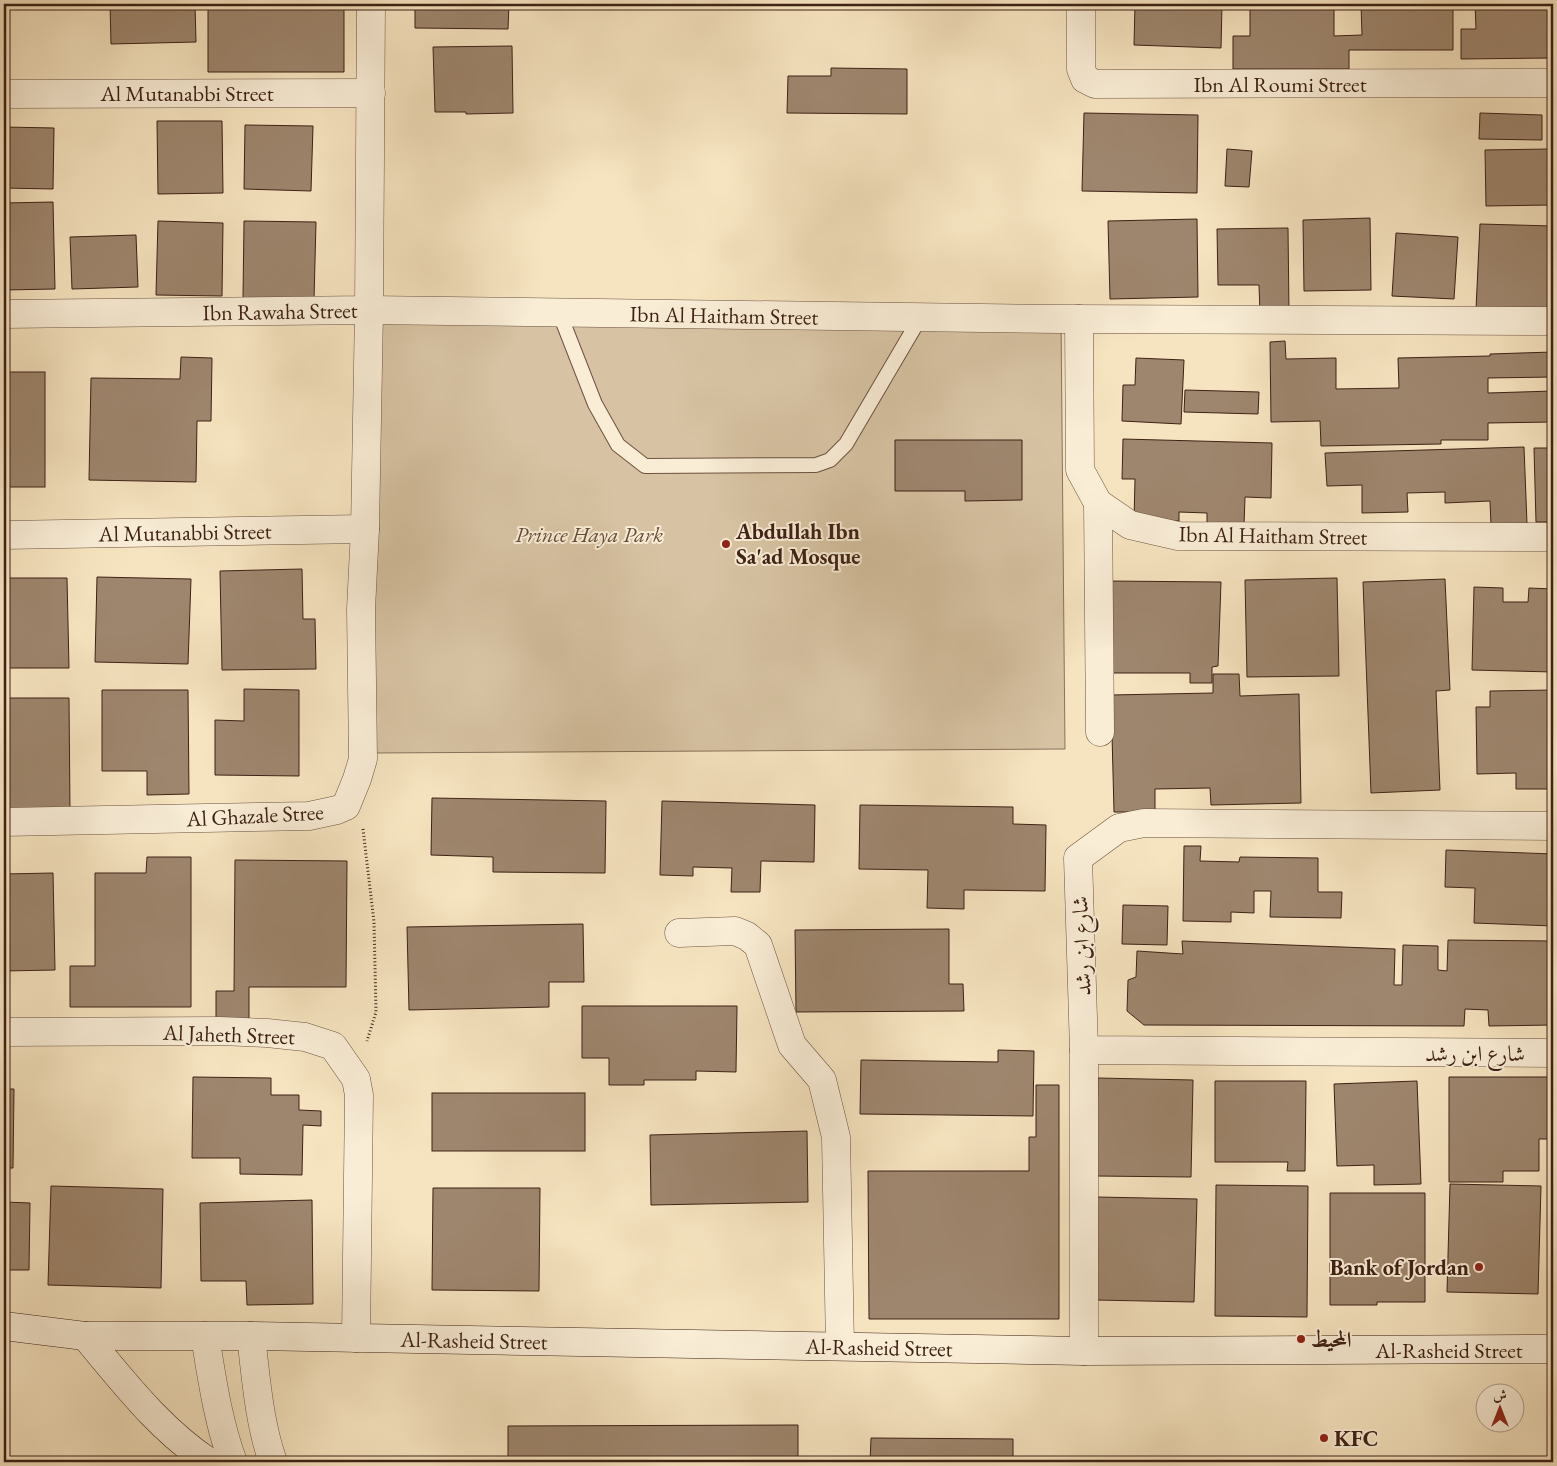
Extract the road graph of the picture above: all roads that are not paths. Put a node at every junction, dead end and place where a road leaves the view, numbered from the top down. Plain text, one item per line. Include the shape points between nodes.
1 (371, 4) edge
2 (1081, 4) edge
3 (1553, 83) edge
4 (371, 93) junction
5 (4, 94) edge
6 (369, 310) junction
7 (559, 312) junction
8 (4, 314) edge
9 (920, 318) junction
10 (1079, 319) junction
11 (1553, 321) edge
12 (1098, 503) junction
13 (365, 529) junction
14 (4, 535) edge
15 (1553, 537) edge
16 (1100, 732) dead end
17 (4, 822) edge
18 (1553, 826) edge
19 (679, 934) dead end
20 (4, 1032) edge
21 (1084, 1050) junction
22 (1553, 1053) edge
23 (4, 1326) edge
24 (85, 1336) junction
25 (205, 1336) junction
26 (251, 1336) junction
27 (356, 1338) junction
28 (840, 1346) junction
29 (1553, 1349) edge
30 (1084, 1350) junction
31 (209, 1462) edge
32 (233, 1462) edge
33 (274, 1462) edge

1 - 4 street, Ibn Rawaha Street
2 - 3 street, Ibn Al Roumi Street via 1081,69 1085,79 1095,84
4 - 5 street, Al Mutanabbi Street
4 - 6 street, Ibn Rawaha Street
6 - 7 street, Ibn Al Haitham Street
6 - 8 street, Ibn Rawaha Street
6 - 13 street
7 - 9 street, Ibn Al Haitham Street
7 - 9 lane via 595,404 618,445 645,466 816,465 830,460 846,444
9 - 10 street, Ibn Al Haitham Street
10 - 11 street, Ibn Al Haitham Street
10 - 12 street, Ibn Al Haitham Street via 1080,470
12 - 15 street, Ibn Al Haitham Street via 1130,524 1178,536
12 - 16 street
13 - 14 street, Al Mutanabbi Street
13 - 17 street, Al Ghazale Stree via 361,609 363,759 346,806 309,816
18 - 21 street, شارع ابن رشد via 1144,822 1119,828 1078,858
19 - 28 street via 735,931 758,945 792,1045 822,1080 836,1137
20 - 27 street, Al Jaheth Street via 220,1030 305,1037 333,1046 356,1079 359,1095
21 - 22 street, شارع ابن رشد
21 - 30 street
23 - 24 street, Al-Rasheid Street
24 - 25 street, Al-Rasheid Street
24 - 31 street via 154,1416 176,1438
25 - 26 street, Al-Rasheid Street
25 - 32 street via 217,1406
26 - 27 street, Al-Rasheid Street
26 - 33 street via 260,1408
27 - 28 street, Al-Rasheid Street
28 - 30 street, Al-Rasheid Street
29 - 30 street, Al-Rasheid Street

